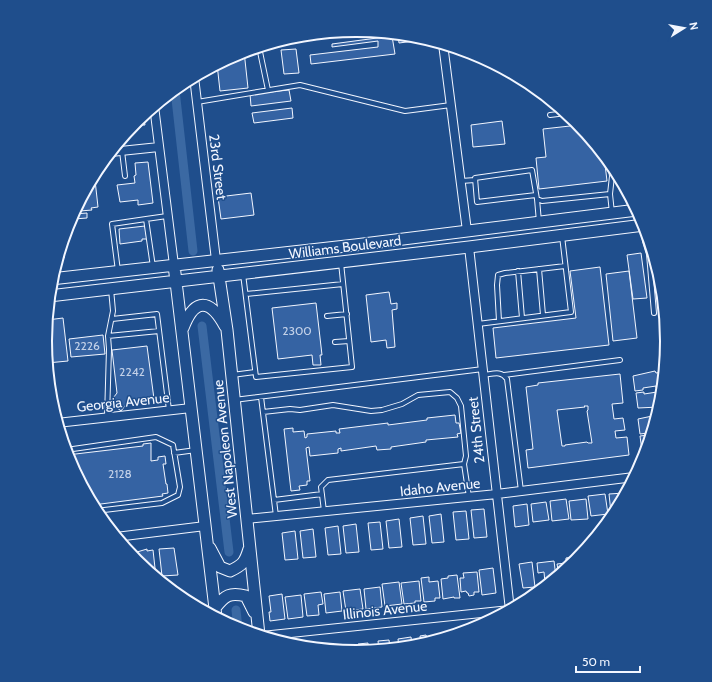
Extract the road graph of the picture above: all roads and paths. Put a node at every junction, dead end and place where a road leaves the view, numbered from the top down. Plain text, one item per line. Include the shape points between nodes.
1 (444, 50) edge
2 (260, 52) edge
3 (195, 84) edge
4 (268, 90) junction
5 (196, 102) junction
6 (451, 105) junction
7 (155, 113) edge
8 (558, 114) edge
9 (550, 115) dead end
10 (159, 147) junction
11 (119, 151) edge
12 (122, 151) junction
13 (125, 176) dead end
14 (612, 177) edge
15 (475, 180) junction
16 (461, 181) junction
17 (610, 194) junction
18 (536, 197) junction
19 (631, 211) edge
20 (612, 214) junction
21 (167, 216) junction
22 (146, 219) junction
23 (539, 223) junction
24 (513, 226) junction
25 (637, 226) edge
26 (467, 231) junction
27 (562, 236) junction
28 (469, 247) junction
29 (432, 252) junction
30 (216, 260) junction
31 (650, 261) edge
32 (341, 262) junction
33 (174, 265) junction
34 (565, 266) junction
35 (153, 267) junction
36 (539, 269) junction
37 (118, 271) junction
38 (518, 271) junction
39 (243, 274) junction
40 (219, 276) junction
41 (59, 279) edge
42 (176, 281) junction
43 (344, 284) junction
44 (111, 289) junction
45 (246, 294) junction
46 (56, 295) edge
47 (654, 313) dead end
48 (347, 314) junction
49 (543, 315) junction
50 (327, 316) dead end
51 (522, 318) junction
52 (112, 319) junction
53 (499, 321) junction
54 (478, 324) junction
55 (227, 330) junction
56 (159, 331) junction
57 (182, 331) junction
58 (108, 336) junction
59 (349, 340) junction
60 (335, 342) dead end
61 (620, 360) dead end
62 (255, 372) junction
63 (483, 372) junction
64 (232, 375) junction
65 (504, 375) junction
66 (261, 397) junction
67 (234, 400) junction
68 (191, 408) junction
69 (169, 410) junction
70 (263, 412) junction
71 (107, 417) junction
72 (63, 422) edge
73 (72, 449) edge
74 (196, 450) junction
75 (174, 453) junction
76 (464, 464) junction
77 (627, 478) edge
78 (521, 491) junction
79 (322, 494) junction
80 (497, 494) junction
81 (469, 497) junction
82 (274, 500) junction
83 (103, 510) edge
84 (324, 511) junction
85 (276, 516) junction
86 (247, 519) junction
87 (205, 526) junction
88 (123, 536) edge
89 (207, 542) junction
90 (250, 548) junction
91 (509, 603) edge
92 (216, 611) edge
93 (217, 611) edge
94 (494, 612) edge
95 (258, 619) junction
96 (259, 629) edge
97 (276, 635) edge

1 - 6 street
2 - 4 lane
3 - 5 street, 23rd Street
4 - 5 lane
4 - 6 lane via 300,85 405,111
5 - 30 street, 23rd Street
6 - 16 street
7 - 10 street
8 - 9 lane
10 - 12 street
10 - 21 street
11 - 12 street
12 - 13 lane
14 - 17 lane
15 - 16 lane
15 - 18 lane via 478,202
15 - 18 lane via 532,170
16 - 26 street
17 - 18 lane via 542,201
17 - 20 lane
18 - 23 lane
19 - 20 main road, Williams Boulevard
20 - 23 main road, Williams Boulevard
21 - 22 lane
21 - 33 street
22 - 35 lane
22 - 37 lane via 112,224
23 - 24 main road, Williams Boulevard
24 - 26 main road, Williams Boulevard
24 - 28 main road via 506,232 480,236 473,240
25 - 27 main road, Williams Boulevard
26 - 29 main road via 461,238 445,242
26 - 30 main road, Williams Boulevard
27 - 28 main road, Williams Boulevard
27 - 34 lane
28 - 29 main road, Williams Boulevard
28 - 54 street, 24th Street
29 - 32 main road, Williams Boulevard
30 - 33 main road, Williams Boulevard
30 - 40 main road, West Napoleon Avenue
31 - 47 lane
32 - 39 main road, Williams Boulevard
32 - 43 lane
33 - 35 main road, Williams Boulevard
33 - 42 main road, West Napoleon Avenue
34 - 36 lane
34 - 49 lane via 571,312
35 - 37 main road, Williams Boulevard
36 - 38 lane
36 - 49 lane
37 - 41 main road, Williams Boulevard
38 - 51 lane
38 - 53 lane via 498,275 496,285
39 - 40 main road, Williams Boulevard
39 - 45 lane
40 - 42 main road, Williams Boulevard
40 - 55 main road, West Napoleon Avenue
42 - 44 main road, Williams Boulevard
42 - 57 main road, West Napoleon Avenue
43 - 45 lane
43 - 48 lane
44 - 46 main road, Williams Boulevard
44 - 52 lane
45 - 62 lane
48 - 50 lane
48 - 59 lane
49 - 51 lane
51 - 53 lane
52 - 56 lane via 157,314
52 - 58 lane
53 - 54 lane
54 - 63 street, 24th Street
55 - 57 main road via 216,312 204,305 192,310
55 - 64 main road, West Napoleon Avenue
56 - 58 lane
56 - 69 lane
57 - 68 main road, West Napoleon Avenue
58 - 71 lane
59 - 60 lane
59 - 62 lane via 352,367 256,377
61 - 65 lane
62 - 64 lane
63 - 65 lane via 500,372
63 - 66 lane
63 - 80 street, 24th Street
64 - 67 main road, West Napoleon Avenue
65 - 78 lane via 507,379
66 - 67 lane
66 - 70 lane
67 - 86 main road, West Napoleon Avenue
68 - 69 street, Georgia Avenue
68 - 74 main road, West Napoleon Avenue
69 - 71 street, Georgia Avenue
70 - 76 lane via 333,405 371,411 382,410 402,404 418,395 450,392 458,398 461,406 466,456
70 - 82 lane
71 - 72 street, Georgia Avenue
73 - 75 lane via 156,437 173,445
74 - 75 lane
74 - 87 main road, West Napoleon Avenue
75 - 83 lane via 180,487 178,495 162,503
76 - 79 lane via 328,480 321,487
76 - 81 lane
77 - 78 street, Idaho Avenue
78 - 80 street, Idaho Avenue
79 - 82 lane
79 - 84 lane
80 - 81 street, Idaho Avenue
80 - 91 street, 24th Street
81 - 84 street, Idaho Avenue
82 - 85 lane
84 - 85 street, Idaho Avenue
85 - 86 street, Idaho Avenue
86 - 90 main road, West Napoleon Avenue
87 - 88 street
87 - 89 main road, West Napoleon Avenue
89 - 90 main road via 220,567 230,570 239,567 245,561
89 - 92 main road, West Napoleon Avenue
90 - 95 main road, West Napoleon Avenue
93 - 95 main road via 223,598 237,594 246,596
94 - 97 street, Illinois Avenue
95 - 96 main road, West Napoleon Avenue

